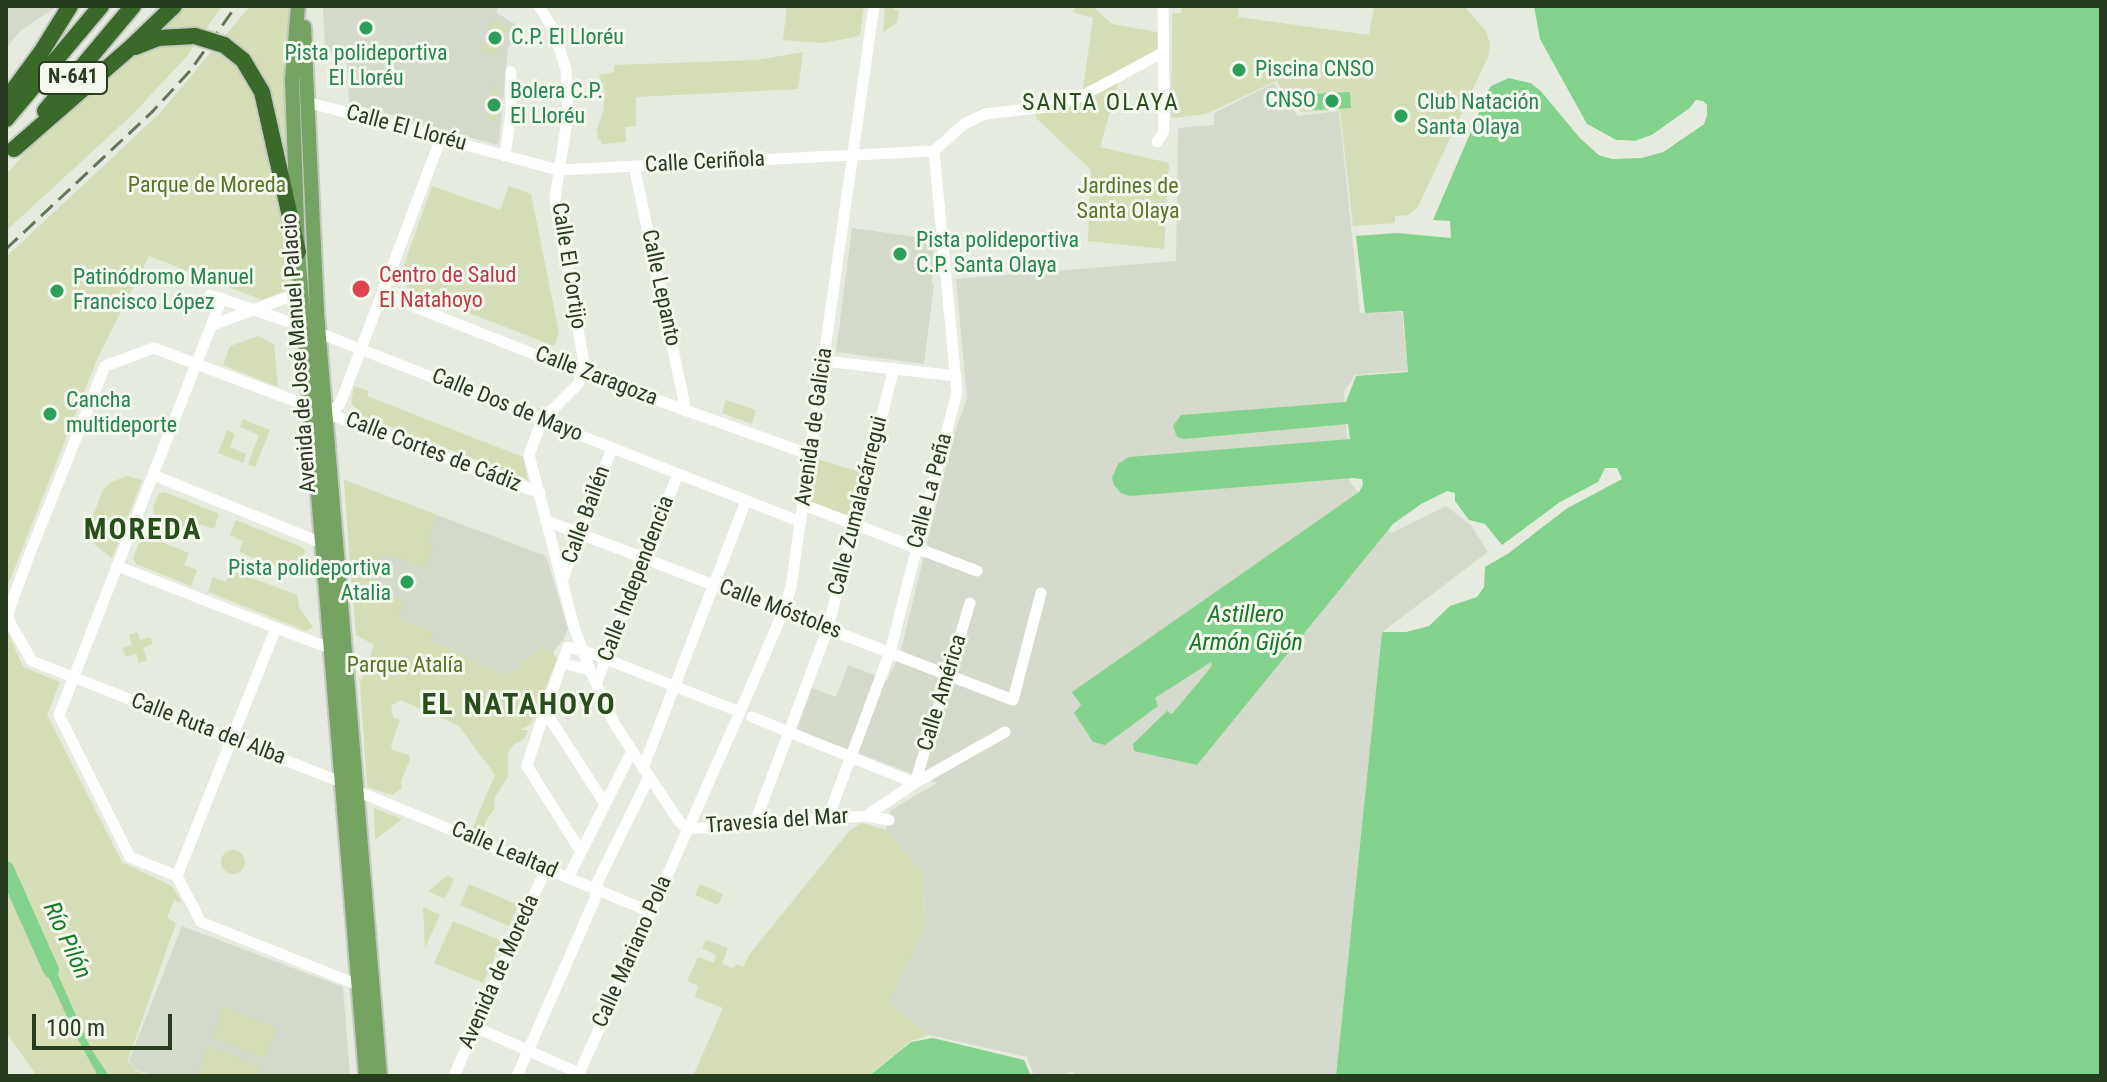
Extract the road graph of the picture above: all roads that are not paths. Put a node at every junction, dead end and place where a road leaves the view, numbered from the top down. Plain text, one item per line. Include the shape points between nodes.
1 (70, 6) edge
2 (101, 6) edge
3 (133, 6) edge
4 (174, 6) edge
5 (298, 6) edge
6 (304, 6) edge
7 (539, 6) edge
8 (874, 6) edge
9 (1163, 6) edge
10 (130, 48) junction
11 (1162, 53) junction
12 (511, 72) dead end
13 (6, 100) edge
14 (307, 102) junction
15 (6, 119) edge
16 (441, 138) junction
17 (1157, 142) dead end
18 (934, 151) junction
19 (10, 154) edge
20 (852, 155) junction
21 (505, 156) junction
22 (634, 166) junction
23 (558, 170) junction
24 (298, 252) junction
25 (302, 292) junction
26 (382, 294) junction
27 (258, 309) junction
28 (212, 325) junction
29 (304, 327) junction
30 (319, 333) junction
31 (362, 349) junction
32 (824, 361) junction
33 (197, 363) junction
34 (894, 368) junction
35 (584, 374) junction
36 (956, 376) junction
37 (318, 410) junction
38 (686, 411) junction
39 (542, 420) junction
40 (612, 448) junction
41 (811, 455) junction
42 (678, 474) junction
43 (153, 475) junction
44 (540, 493) junction
45 (746, 501) junction
46 (804, 505) junction
47 (547, 521) junction
48 (801, 522) junction
49 (855, 523) junction
50 (580, 533) junction
51 (322, 541) junction
52 (917, 547) junction
53 (337, 553) junction
54 (645, 559) junction
55 (117, 566) junction
56 (977, 571) dead end
57 (562, 581) junction
58 (713, 585) junction
59 (1041, 593) dead end
60 (970, 603) dead end
61 (783, 612) junction
62 (276, 628) junction
63 (828, 628) junction
64 (338, 647) junction
65 (582, 650) junction
66 (890, 652) junction
67 (605, 659) junction
68 (562, 663) junction
69 (590, 670) junction
70 (949, 677) junction
71 (74, 678) junction
72 (333, 679) junction
73 (596, 684) junction
74 (674, 686) junction
75 (740, 712) junction
76 (752, 717) dead end
77 (550, 718) junction
78 (1005, 732) dead end
79 (790, 733) junction
80 (230, 739) junction
81 (632, 751) junction
82 (852, 758) junction
83 (646, 772) junction
84 (341, 782) junction
85 (915, 783) junction
86 (357, 791) junction
87 (605, 804) junction
88 (866, 816) junction
89 (828, 818) junction
90 (889, 820) dead end
91 (755, 822) junction
92 (687, 829) junction
93 (581, 852) junction
94 (546, 868) junction
95 (177, 876) junction
96 (568, 878) junction
97 (597, 889) junction
98 (651, 912) junction
99 (358, 985) junction
100 (475, 1027) junction
101 (528, 1050) junction
102 (579, 1074) edge
103 (366, 1076) edge
104 (380, 1076) edge
105 (454, 1076) edge
106 (517, 1076) edge

1 - 13 highway
2 - 15 highway, N-641
3 - 19 highway, N-641
4 - 10 highway
5 - 24 main road, Avenida de José Manuel Palacio via 292,79
6 - 14 main road, Avenida de José Manuel Palacio
7 - 23 street, Calle El Cortijo via 566,69 568,114
8 - 20 street, Avenida de Galicia
9 - 11 street
10 - 19 highway
10 - 24 highway, bridge via 158,38 195,36 224,45 243,60 262,92
11 - 17 street via 1164,123
11 - 18 street via 1055,106 985,114 964,124
12 - 21 street
14 - 16 street, Calle El Lloréu
14 - 30 main road, Avenida de José Manuel Palacio
16 - 21 street, Calle El Lloréu
16 - 26 street
18 - 20 street, Calle Ceriñola
18 - 36 street, Calle La Peña
20 - 22 street, Calle Ceriñola
20 - 32 street, Avenida de Galicia
21 - 23 street, Calle El Lloréu
22 - 23 street, Calle Ceriñola
22 - 38 street, Calle Lepanto
23 - 35 street, Calle El Cortijo via 555,198
24 - 25 main road, Avenida de José Manuel Palacio
25 - 27 street
25 - 29 main road, Avenida de José Manuel Palacio
26 - 31 street
26 - 35 street, Calle Zaragoza
27 - 28 street
27 - 28 street, Calle Dos de Mayo via 216,297
27 - 29 street, Calle Dos de Mayo
28 - 33 street
29 - 30 street, Calle Dos de Mayo
29 - 37 main road, Avenida de José Manuel Palacio
30 - 31 street, Calle Dos de Mayo
30 - 37 main road, Avenida de José Manuel Palacio
31 - 37 street via 338,406
31 - 39 street, Calle Dos de Mayo
32 - 34 street
32 - 41 street, Avenida de Galicia
33 - 37 street, Calle Cortes de Cádiz
33 - 43 street
33 - 71 street, Calle Ruta del Alba via 154,348 105,366 30,553 9,621 32,661
34 - 36 street
34 - 49 street, Calle Zumalacárregui
35 - 38 street, Calle Zaragoza
35 - 39 street
36 - 52 street, Calle La Peña via 957,392
37 - 44 street, Calle Cortes de Cádiz
37 - 51 main road, Avenida de José Manuel Palacio
37 - 53 main road, Avenida de José Manuel Palacio
38 - 41 street, Calle Zaragoza
39 - 40 street, Calle Dos de Mayo
39 - 44 street via 529,455
40 - 42 street, Calle Dos de Mayo
40 - 50 street, Calle Bailén
41 - 46 street, Avenida de Galicia
42 - 45 street, Calle Dos de Mayo
42 - 54 street, Calle Independencia
43 - 51 street
43 - 55 street
44 - 47 street
45 - 48 street, Calle Dos de Mayo
45 - 58 street
46 - 48 street, Avenida de Galicia
46 - 49 street
47 - 50 street, Calle Móstoles
47 - 57 street
48 - 61 street, Avenida de Galicia
49 - 52 street
49 - 63 street, Calle Zumalacárregui
50 - 54 street, Calle Móstoles
50 - 57 street, Calle Bailén
51 - 53 street
51 - 64 main road, Avenida de José Manuel Palacio
52 - 56 street
52 - 66 street, Calle La Peña
53 - 64 main road, Avenida de José Manuel Palacio
54 - 58 street, Calle Móstoles
54 - 67 street, Calle Independencia
55 - 62 street
55 - 71 street
57 - 65 street
58 - 61 street, Calle Móstoles
58 - 74 street
59 - 70 street, Calle Móstoles via 1013,700
60 - 70 street, Calle América
61 - 63 street, Calle Móstoles
61 - 75 street, Avenida de Galicia
62 - 64 street
62 - 80 street
63 - 66 street, Calle Móstoles
63 - 79 street, Calle Zumalacárregui
64 - 72 main road, Avenida de José Manuel Palacio
64 - 86 main road, Avenida de José Manuel Palacio
65 - 67 street
65 - 68 street via 568,647
65 - 69 street
66 - 70 street, Calle Móstoles
66 - 82 street, Calle La Peña
67 - 73 street, Calle Independencia
67 - 74 street
68 - 69 street
68 - 77 street via 545,711
69 - 73 street
70 - 85 street, Calle América
71 - 80 street, Calle Ruta del Alba
71 - 95 street via 59,715 130,857
72 - 84 main road, Avenida de José Manuel Palacio
72 - 86 street, Avenida de José Manuel Palacio via 349,788
73 - 81 street
74 - 75 street
74 - 83 street
75 - 92 street, Avenida de Galicia
76 - 79 street
77 - 87 street
77 - 93 street via 541,722 527,766
78 - 85 street, Travesía del Mar
79 - 82 street
79 - 91 street, Calle Zumalacárregui
80 - 84 street, Calle Ruta del Alba
80 - 95 street
81 - 83 street
81 - 87 street
82 - 85 street
82 - 89 street, Calle La Peña
83 - 92 street
83 - 97 street
84 - 99 main road, Avenida de José Manuel Palacio
85 - 88 street, Travesía del Mar
86 - 94 street, Calle Lealtad
86 - 104 main road, Avenida de José Manuel Palacio
87 - 93 street
88 - 89 street, Travesía del Mar
88 - 90 street, Travesía del Mar
89 - 91 street, Travesía del Mar
91 - 92 street, Travesía del Mar
92 - 98 street, Calle Mariano Pola
93 - 96 street
94 - 96 street, Calle Lealtad
94 - 100 street, Avenida de Moreda
95 - 99 street via 201,922
96 - 97 street, Calle Lealtad
97 - 98 street, Calle Lealtad
97 - 101 street
98 - 102 street, Calle Mariano Pola
99 - 103 main road, Avenida de José Manuel Palacio
100 - 101 street
100 - 105 street, Avenida de Moreda
101 - 102 street
101 - 106 street

